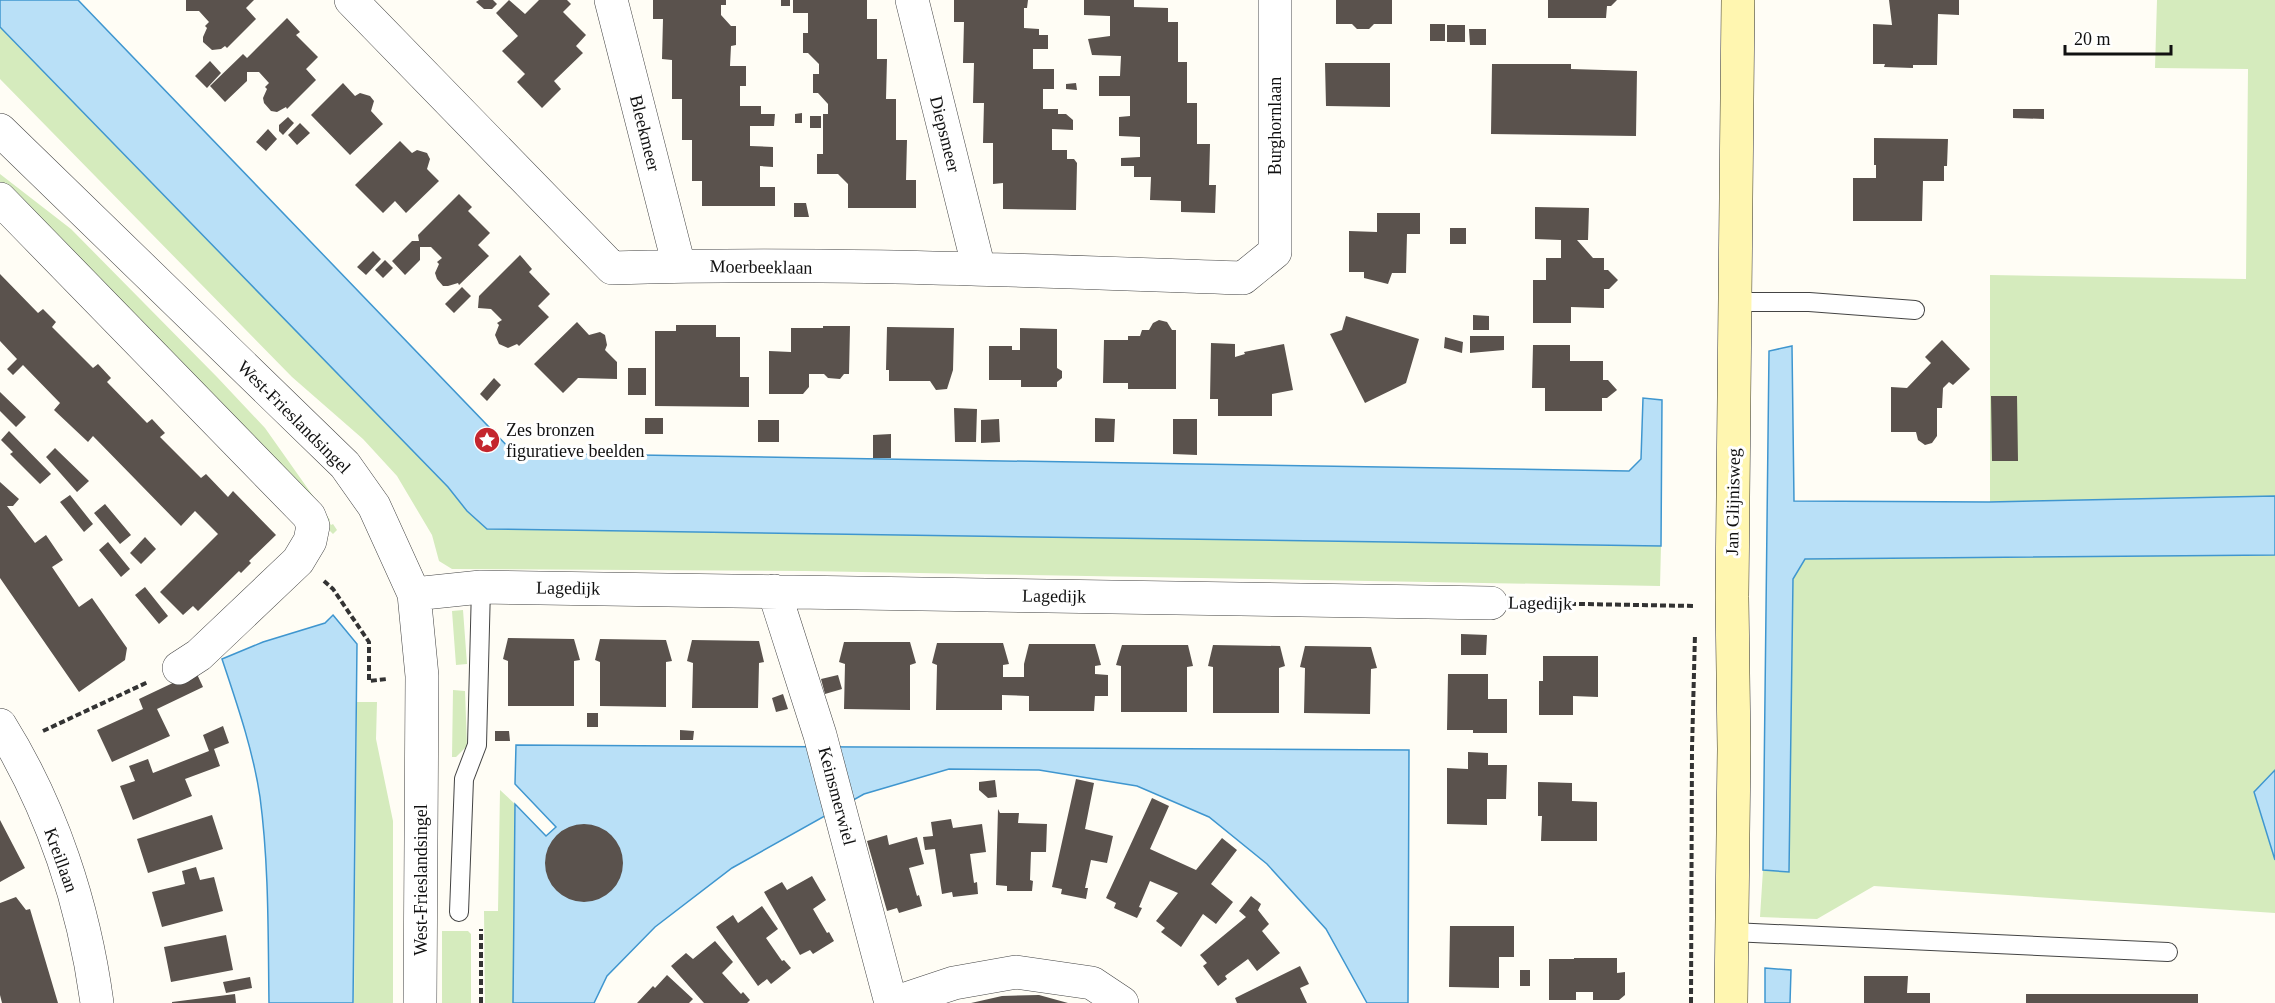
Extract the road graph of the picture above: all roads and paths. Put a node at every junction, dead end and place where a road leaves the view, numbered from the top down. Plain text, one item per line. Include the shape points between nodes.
1 (351, 0) edge
2 (611, 0) edge
3 (912, 0) edge
4 (1275, 0) edge
5 (1738, 0) edge
6 (0, 130) edge
7 (0, 199) edge
8 (1275, 252) joint
9 (679, 266) junction
10 (979, 269) junction
11 (1735, 302) junction
12 (1916, 310) dead end
13 (481, 587) junction
14 (333, 589) dead end
15 (774, 591) junction
16 (414, 594) junction
17 (1491, 603) joint
18 (1695, 606) dead end
19 (369, 642) dead end
20 (178, 668) joint
21 (6, 735) edge
22 (459, 912) joint
23 (1732, 932) junction
24 (2168, 952) dead end
25 (97, 1003) edge
26 (420, 1003) edge
27 (481, 1003) edge
28 (892, 1003) edge
29 (1122, 1003) edge
30 (1731, 1003) edge

1 - 9 street, Moerbeeklaan via 612,268
2 - 9 street, Bleekmeer
3 - 10 street, Diepsmeer
4 - 8 street, Burghornlaan
5 - 11 street, Jan Glijnisweg
6 - 16 street, West-Frieslandsingel via 345,465 374,506
7 - 20 street via 309,516 313,526 310,541 298,561 199,656
8 - 10 street, Moerbeeklaan via 1244,278
9 - 10 street, Moerbeeklaan
11 - 12 lane via 1809,302
11 - 23 street, Jan Glijnisweg
13 - 15 street, Lagedijk
13 - 16 street, Lagedijk
13 - 22 lane via 477,745 464,779
14 - 19 path
15 - 17 street, Lagedijk
15 - 28 street, Keinsmerwiel via 820,735
16 - 26 street, West-Frieslandsingel via 422,676
17 - 18 path, Lagedijk
20 - 21 path
21 - 25 street, Kreillaan via 68,870 93,968
22 - 27 path via 459,922 481,924
23 - 24 lane
23 - 30 street, Jan Glijnisweg
28 - 29 street, Keinsmerwiel via 954,982 1016,972 1092,983

